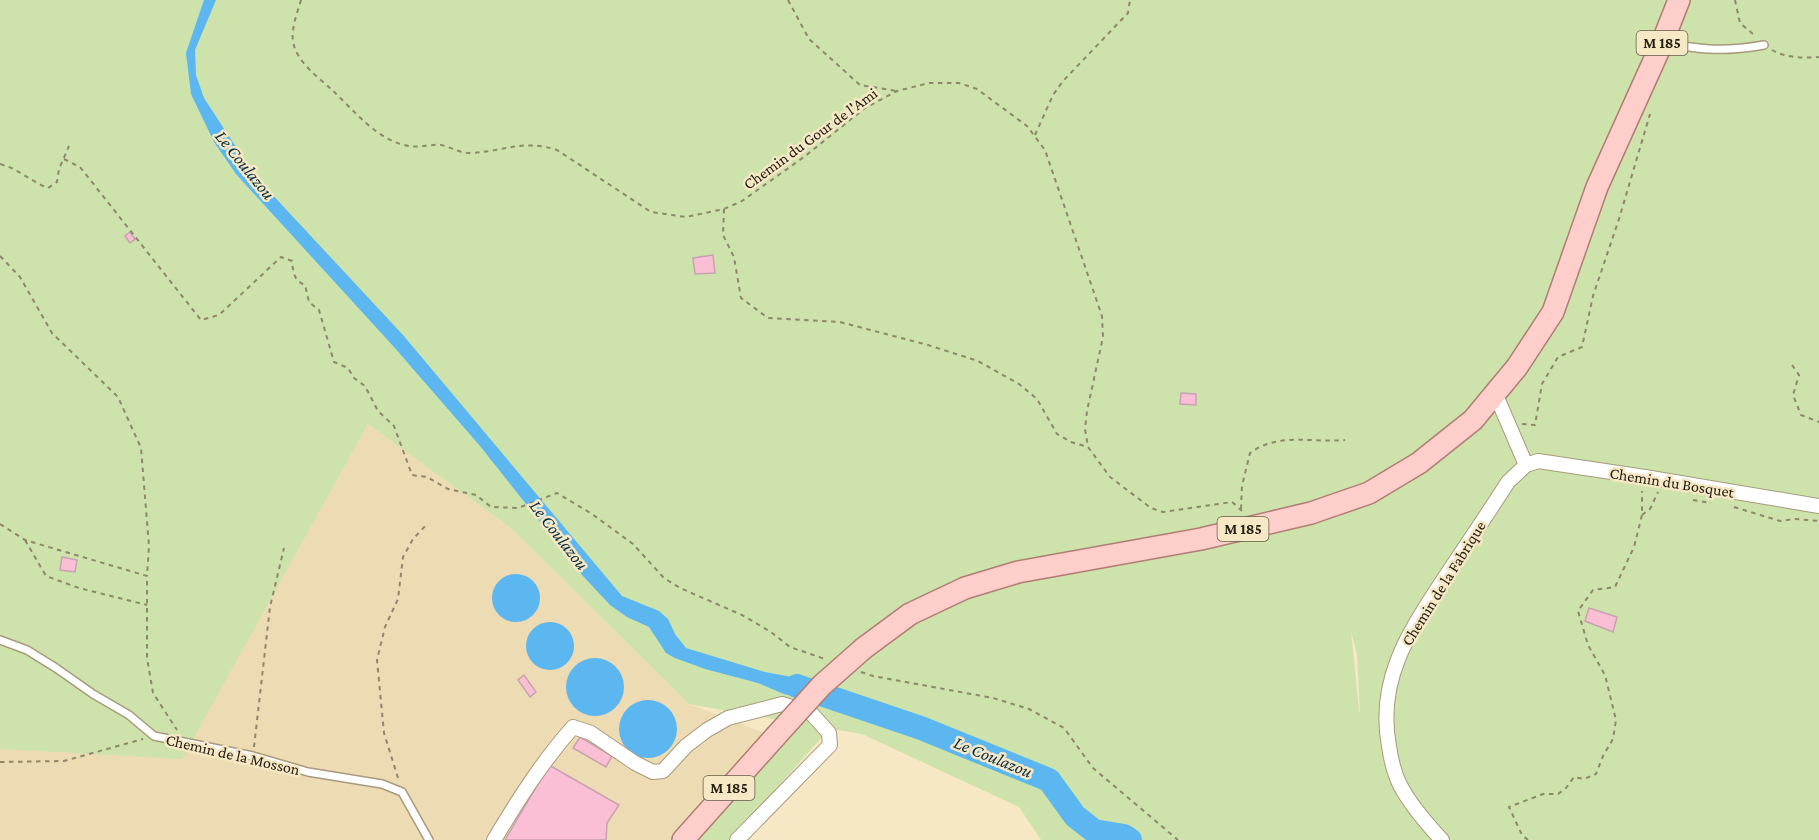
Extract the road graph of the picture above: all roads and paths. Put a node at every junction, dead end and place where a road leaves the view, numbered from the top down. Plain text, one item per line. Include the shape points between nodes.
1 (301, 0) edge
2 (788, 0) edge
3 (1130, 0) edge
4 (1678, 0) edge
5 (1662, 43) junction
6 (1764, 45) dead end
7 (897, 91) junction
8 (1651, 112) dead end
9 (1035, 135) junction
10 (69, 146) dead end
11 (64, 159) junction
12 (0, 164) edge
13 (724, 208) junction
14 (0, 256) edge
15 (1792, 364) dead end
16 (1495, 393) junction
17 (1819, 422) edge
18 (1508, 423) junction
19 (1345, 440) dead end
20 (1088, 447) junction
21 (1526, 465) junction
22 (1645, 477) junction
23 (1665, 490) dead end
24 (1689, 498) dead end
25 (1715, 503) dead end
26 (1819, 506) edge
27 (1734, 507) dead end
28 (1642, 515) junction
29 (1242, 519) junction
30 (1819, 521) edge
31 (428, 523) dead end
32 (0, 524) edge
33 (25, 540) junction
34 (284, 548) dead end
35 (147, 576) junction
36 (147, 605) junction
37 (0, 640) edge
38 (831, 662) dead end
39 (852, 669) dead end
40 (154, 736) junction
41 (184, 742) junction
42 (253, 756) junction
43 (0, 762) edge
44 (402, 792) junction
45 (429, 840) edge
46 (494, 840) edge
47 (682, 840) edge
48 (737, 840) edge
49 (1178, 840) edge
50 (1442, 840) edge
51 (1528, 840) edge

1 - 13 path, Chemin du Gour de l'Ami via 292,34 305,66 381,135 399,144 439,145 470,154 502,147 544,145 558,150 651,213 686,216
2 - 7 path via 809,39 860,85
3 - 9 path via 1128,13 1058,88
4 - 5 main road, M 185
5 - 6 lane via 1704,50
5 - 16 main road, M 185 via 1597,187 1557,303
7 - 9 path, Chemin du Gour de l'Ami via 929,83 959,83 977,89
7 - 13 path, Chemin du Gour de l'Ami via 865,108 742,201
8 - 18 path via 1593,296 1582,347 1558,357 1542,384 1535,425
9 - 20 path, Chemin du Gour de l'Ami via 1046,150 1102,316 1103,337 1085,429
10 - 11 path
11 - 12 path via 57,182 48,188
11 - 38 path via 80,167 201,320 219,315 281,257 292,261 293,273 304,285 309,302 319,310 334,362 348,368 366,386 378,411 394,426 412,475 476,495 491,507 518,508 557,493 625,538 664,578 680,588 742,615 790,647
13 - 20 path via 723,235 734,257 741,298 768,318 840,322 978,361 1020,384 1037,399 1057,434
14 - 35 path via 20,278 52,333 118,397 141,448 149,546
15 - 17 path via 1799,375 1793,395 1801,415
16 - 18 street
16 - 29 main road, M 185 via 1473,420 1419,463 1369,493 1311,513
18 - 21 street
19 - 29 path via 1284,439 1250,453 1242,486
20 - 29 path via 1110,477 1150,508 1163,512 1232,502
21 - 22 street, Chemin du Bosquet via 1538,461
21 - 50 street, Chemin de la Fabrique via 1508,482 1415,623 1392,676 1386,707 1392,766 1415,809
22 - 26 street, Chemin du Bosquet
22 - 28 path
23 - 28 path via 1658,491 1650,509
24 - 25 path
27 - 30 path via 1780,521
28 - 51 path via 1634,547 1615,587 1593,591 1578,611 1588,645 1605,675 1616,720 1613,739 1596,774 1584,779 1575,777 1558,794 1543,794 1509,807 1521,835
29 - 47 main road, M 185, bridge via 1018,572 965,588 910,615 822,685
31 - 44 path via 403,557 398,600 385,627 377,660 384,733
32 - 33 path
33 - 35 path
33 - 36 path via 46,576
34 - 42 path via 270,607
35 - 36 path
36 - 41 path via 147,657 153,693
37 - 40 lane, Chemin de la Mosson via 27,650 56,668 129,715
39 - 49 path via 1029,709 1064,728 1093,768
40 - 41 lane, Chemin de la Mosson
40 - 43 path via 64,762
41 - 42 lane, Chemin de la Mosson
42 - 44 lane, Chemin de la Mosson via 308,772 382,784
44 - 45 lane
46 - 48 street via 524,789 573,727 591,733 653,772 663,771 686,746 728,718 782,704 811,713 829,733 830,745

